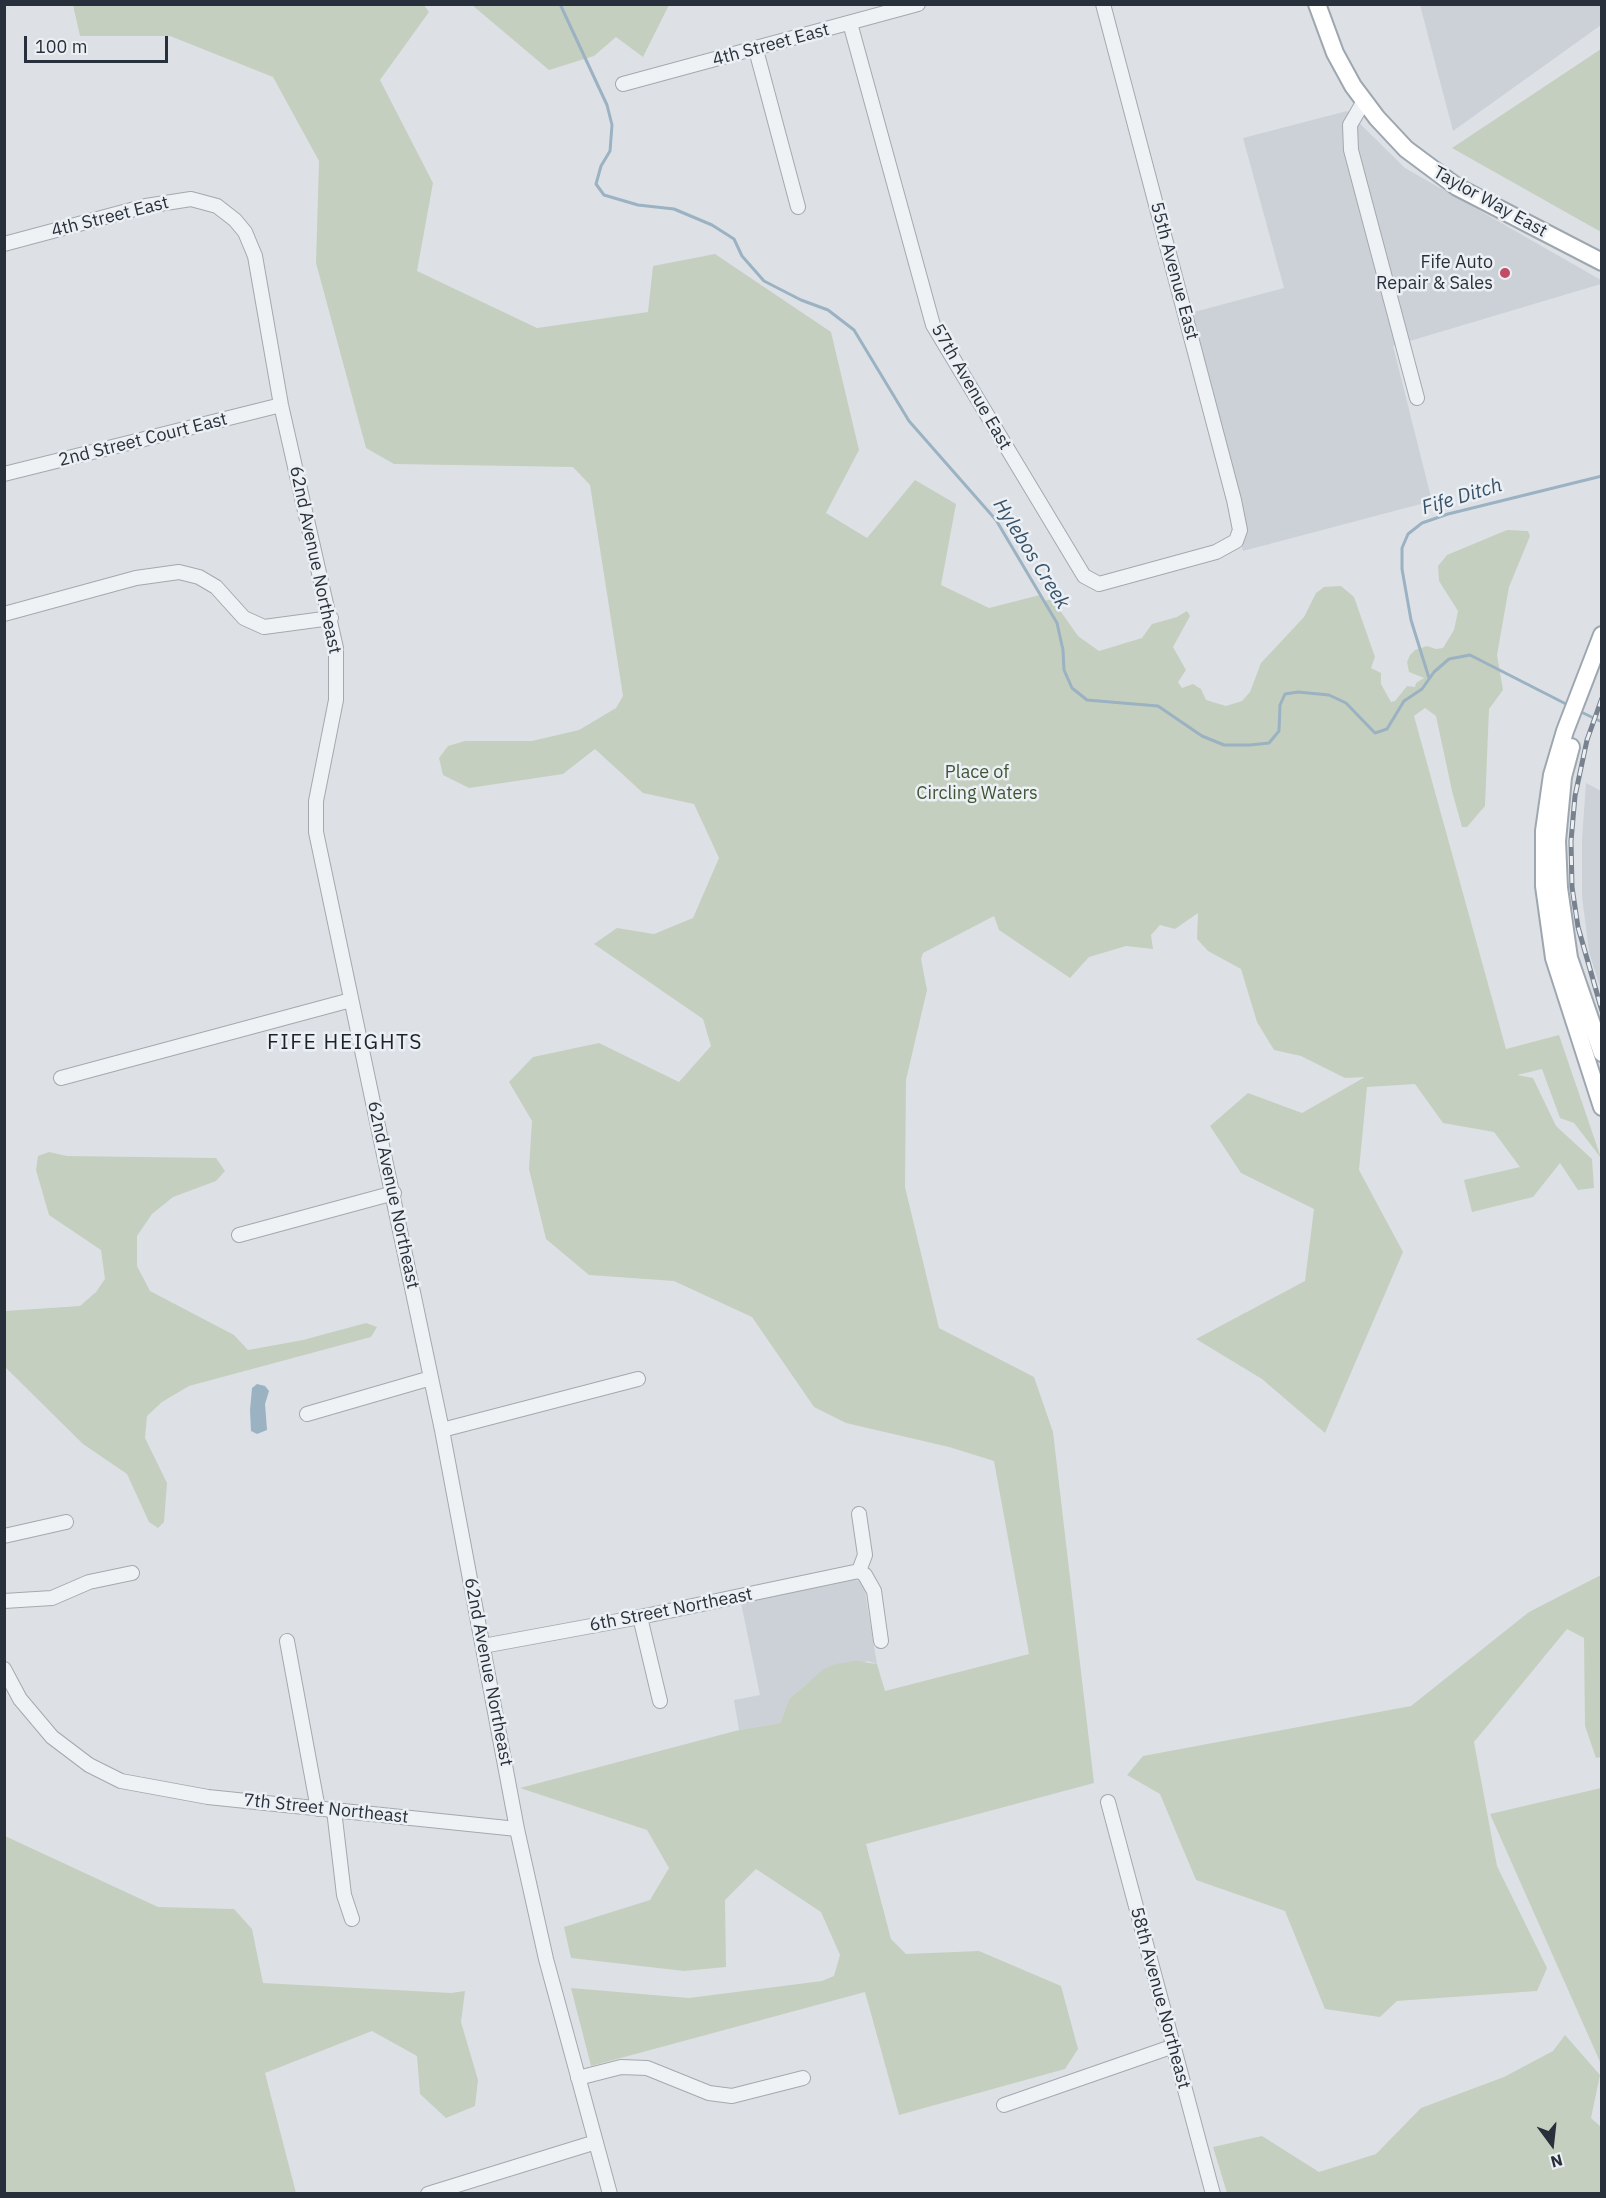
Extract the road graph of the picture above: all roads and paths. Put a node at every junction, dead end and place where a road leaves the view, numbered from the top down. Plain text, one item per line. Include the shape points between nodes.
1 (918, 4) edge
2 (1103, 4) edge
3 (1317, 4) edge
4 (850, 23) junction
5 (756, 50) junction
6 (623, 84) dead end
7 (1364, 101) junction
8 (217, 206) joint
9 (798, 207) dead end
10 (4, 243) edge
11 (1602, 262) edge
12 (1418, 398) dead end
13 (280, 405) junction
14 (4, 474) edge
15 (1238, 538) joint
16 (4, 614) edge
17 (331, 618) junction
18 (1602, 635) edge
19 (1602, 664) edge
20 (1584, 691) junction
21 (1570, 731) junction
22 (351, 1000) junction
23 (1602, 1053) edge
24 (61, 1078) dead end
25 (1602, 1107) edge
26 (394, 1193) junction
27 (239, 1235) dead end
28 (431, 1378) junction
29 (638, 1379) dead end
30 (307, 1414) dead end
31 (442, 1430) junction
32 (859, 1514) dead end
33 (66, 1522) dead end
34 (4, 1536) edge
35 (859, 1571) junction
36 (132, 1573) dead end
37 (4, 1601) edge
38 (640, 1617) junction
39 (287, 1641) dead end
40 (881, 1641) dead end
41 (483, 1646) junction
42 (4, 1669) edge
43 (660, 1701) dead end
44 (1108, 1802) dead end
45 (318, 1809) junction
46 (334, 1810) junction
47 (517, 1829) junction
48 (352, 1919) dead end
49 (1174, 2046) junction
50 (578, 2078) junction
51 (803, 2078) dead end
52 (1004, 2105) dead end
53 (596, 2142) junction
54 (428, 2193) edge
55 (610, 2193) edge
56 (1213, 2193) edge

1 - 4 street, 4th Street East
2 - 15 street, 55th Avenue East via 1236,508
3 - 7 main road, Taylor Way East via 1335,53
4 - 5 street, 4th Street East
4 - 15 street, 57th Avenue East via 933,325 1084,576 1099,584 1216,552
5 - 6 street, 4th Street East
5 - 9 street
7 - 11 main road, Taylor Way East via 1391,134 1439,176
7 - 12 street via 1350,125 1349,141
8 - 10 street, 4th Street East via 191,199 172,201
8 - 13 street, 62nd Avenue Northeast via 245,232 255,256
13 - 14 street, 2nd Street Court East
13 - 17 street, 62nd Avenue Northeast
16 - 17 street via 136,578 179,572 216,587 244,618 264,627
17 - 22 street, 62nd Avenue Northeast via 338,682 316,801 316,832
18 - 20 main road
19 - 20 main road
20 - 21 main road
21 - 23 main road via 1557,842 1559,888 1569,958
21 - 25 main road via 1552,775 1544,831 1548,925 1554,958
22 - 24 street
22 - 26 street, 62nd Avenue Northeast
26 - 27 street
26 - 28 street, 62nd Avenue Northeast
28 - 30 street
28 - 31 street, 62nd Avenue Northeast
29 - 31 street
31 - 41 street, 62nd Avenue Northeast
32 - 35 street via 865,1555
33 - 34 street
35 - 38 street, 6th Street Northeast
35 - 40 street via 874,1591
36 - 37 street via 76,1586 52,1598
38 - 41 street, 6th Street Northeast
38 - 43 street
39 - 45 street
41 - 47 street, 62nd Avenue Northeast
42 - 45 street, 7th Street Northeast via 20,1699 52,1737 111,1777 208,1797
44 - 49 street, 58th Avenue Northeast
45 - 46 street, 7th Street Northeast
46 - 47 street, 7th Street Northeast
46 - 48 street via 344,1895
47 - 50 street, 62nd Avenue Northeast
49 - 52 street
49 - 56 street, 58th Avenue Northeast
50 - 51 street via 633,2066 656,2070 709,2093 732,2096
50 - 53 street, 62nd Avenue Northeast
53 - 54 street
53 - 55 street, 62nd Avenue Northeast

